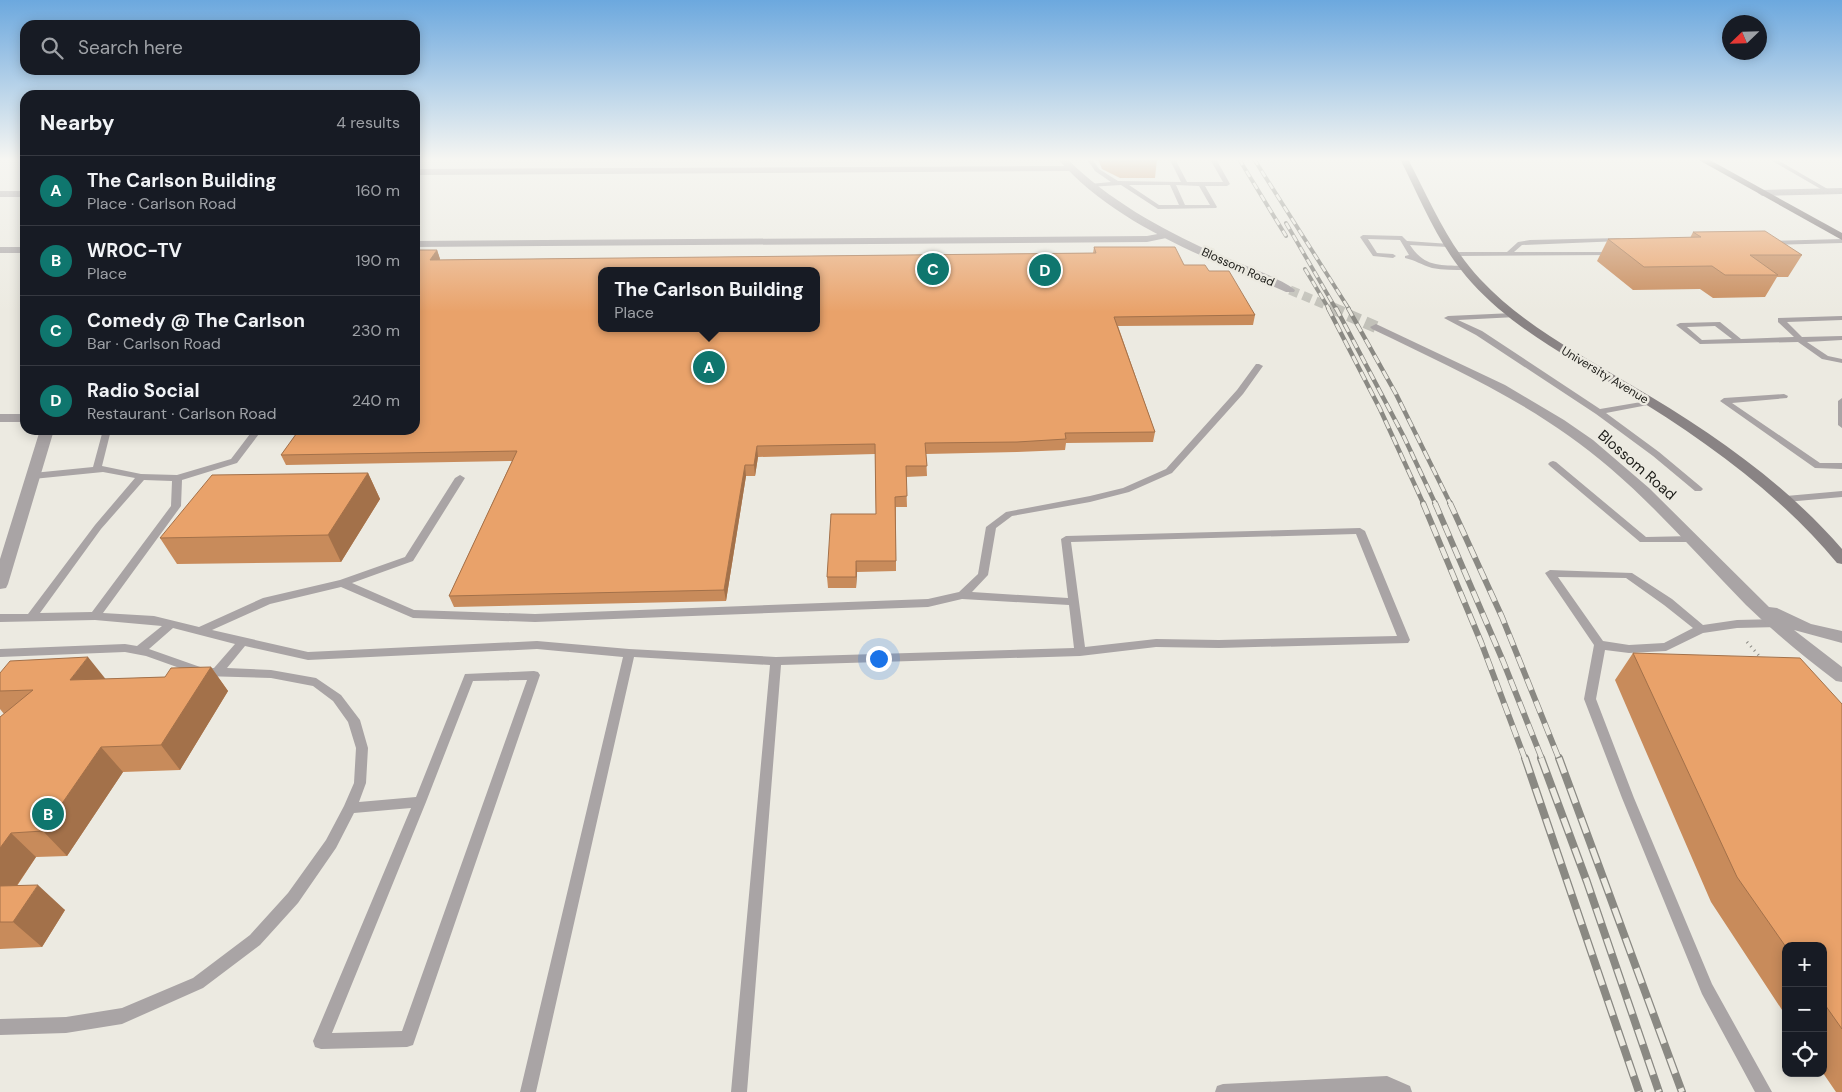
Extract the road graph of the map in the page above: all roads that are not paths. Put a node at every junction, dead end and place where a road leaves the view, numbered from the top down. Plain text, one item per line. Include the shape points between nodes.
1 (1127, 210) edge
2 (1431, 210) edge
3 (1791, 210) edge
4 (1168, 235) junction
5 (1842, 239) edge
6 (1630, 240) edge
7 (1406, 243) junction
8 (1768, 243) edge
9 (420, 244) edge
10 (0, 250) edge
11 (20, 250) edge
12 (1452, 250) junction
13 (1621, 253) edge
14 (1508, 254) junction
15 (1393, 256) dead end
16 (1466, 268) junction
17 (1290, 290) tunnel mouth
18 (1512, 315) junction
19 (1842, 318) edge
20 (1376, 327) tunnel mouth
21 (1842, 338) edge
22 (1800, 340) junction
23 (1739, 342) junction
24 (1842, 361) edge
25 (1259, 366) dead end
26 (1784, 396) dead end
27 (1842, 401) edge
28 (1650, 402) junction
29 (1599, 412) junction
30 (0, 418) edge
31 (20, 418) edge
32 (1842, 425) edge
33 (45, 435) edge
34 (106, 435) edge
35 (254, 435) edge
36 (1553, 464) dead end
37 (1842, 466) edge
38 (97, 469) junction
39 (33, 476) junction
40 (141, 477) junction
41 (177, 478) junction
42 (460, 478) dead end
43 (1698, 489) dead end
44 (1842, 494) edge
45 (1786, 499) junction
46 (1693, 539) junction
47 (1842, 559) edge
48 (0, 584) edge
49 (342, 584) junction
50 (962, 595) junction
51 (1073, 602) junction
52 (95, 616) junction
53 (0, 618) edge
54 (31, 618) junction
55 (1782, 623) junction
56 (171, 624) junction
57 (1701, 629) junction
58 (200, 631) junction
59 (1842, 637) edge
60 (243, 641) junction
61 (1600, 645) junction
62 (139, 651) junction
63 (1080, 652) junction
64 (0, 653) edge
65 (629, 653) junction
66 (776, 661) junction
67 (217, 672) junction
68 (1842, 676) edge
69 (420, 802) junction
70 (350, 808) junction
71 (0, 1027) edge
72 (528, 1092) edge
73 (739, 1092) edge
74 (1223, 1092) edge
75 (1404, 1092) edge
76 (1764, 1092) edge

1 - 4 street, Blossom Road
2 - 12 main road, University Avenue
3 - 5 main road
4 - 9 street via 1138,239
4 - 17 street, Blossom Road
5 - 8 lane
6 - 14 lane via 1520,243
7 - 12 lane
7 - 15 lane via 1402,238 1363,237 1375,256
7 - 16 lane via 1410,257 1422,263 1435,267
10 - 11 street
12 - 14 lane
12 - 16 main road, University Avenue
13 - 14 lane
16 - 18 main road, University Avenue
18 - 28 main road, University Avenue via 1555,346
18 - 29 lane via 1448,318 1479,333
19 - 22 lane via 1781,320
20 - 46 street, Blossom Road via 1486,379 1569,430 1614,464
21 - 22 lane
22 - 23 lane
22 - 24 lane via 1832,362
23 - 23 lane via 1700,342 1680,325 1717,324
25 - 50 lane via 1169,471 1126,490 1009,514 991,527 983,575
26 - 37 lane via 1724,401 1818,466
27 - 32 lane
28 - 29 lane
28 - 45 main road, University Avenue via 1714,444
29 - 43 lane
30 - 31 street
33 - 39 street
34 - 38 lane
35 - 41 lane via 234,461
36 - 46 lane via 1644,540
38 - 39 lane
38 - 40 lane
39 - 48 street
40 - 41 lane
40 - 54 lane via 98,527
41 - 52 lane via 176,506
42 - 49 lane via 409,559
44 - 45 lane
45 - 47 main road, University Avenue
46 - 55 street, Blossom Road via 1754,602
49 - 50 lane via 413,614 535,618 928,603
49 - 58 lane via 267,602
50 - 51 lane
51 - 63 lane
51 - 63 lane via 1066,538 1360,531 1404,640 1156,643
52 - 54 lane
52 - 56 lane
53 - 54 lane
55 - 57 lane
55 - 59 street
55 - 68 street via 1823,663
56 - 58 lane
56 - 62 lane
57 - 61 lane via 1666,647 1629,649
57 - 61 lane via 1628,575 1550,573
58 - 60 lane
60 - 65 lane via 308,656 537,645
60 - 67 lane
61 - 76 lane via 1590,699 1707,989
62 - 64 lane via 125,648
62 - 67 lane via 202,672
63 - 66 lane
65 - 66 lane
65 - 72 lane
66 - 73 lane
67 - 70 lane via 293,676 316,682 337,698 354,720 362,748 360,783
69 - 69 lane via 469,677 534,675 407,1039 321,1042
69 - 70 lane
70 - 71 lane via 331,844 294,898 255,940 198,983 122,1016 66,1025
74 - 75 lane via 1386,1084

